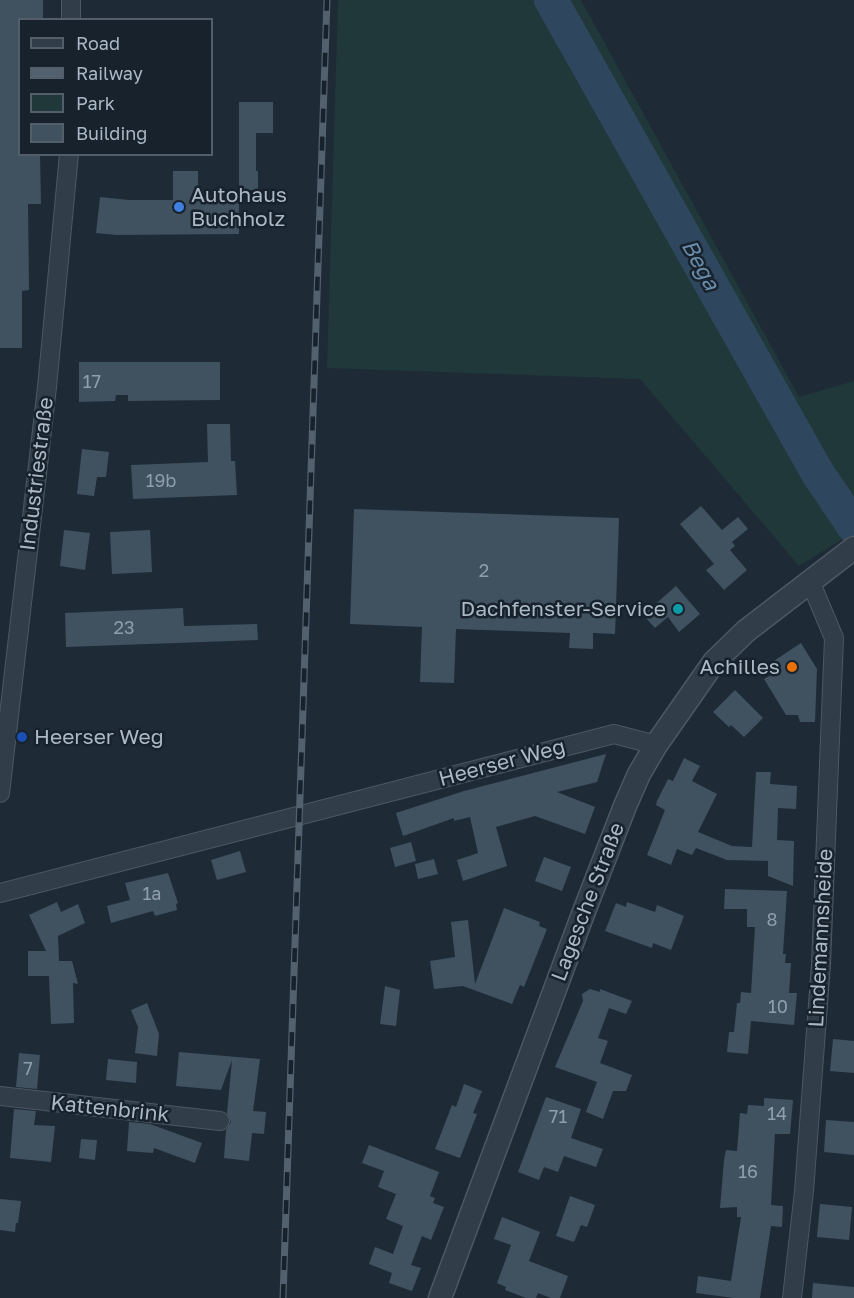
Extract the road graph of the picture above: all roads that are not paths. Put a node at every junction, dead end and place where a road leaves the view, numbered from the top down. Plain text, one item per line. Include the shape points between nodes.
1 (71, 0) edge
2 (71, 18) edge
3 (69, 156) edge
4 (854, 548) edge
5 (810, 581) junction
6 (656, 745) junction
7 (0, 793) edge
8 (0, 893) edge
9 (0, 1096) edge
10 (220, 1121) dead end
11 (440, 1298) edge
12 (792, 1298) edge

1 - 2 street
3 - 7 street, Industriestraße via 47,387
4 - 5 street, Lagesche Straße
5 - 6 street, Lagesche Straße via 746,631 714,662
5 - 12 street, Lindemannsheide via 834,638 821,964
6 - 8 street, Heerser Weg via 614,734
6 - 11 street, Lagesche Straße via 625,806
9 - 10 street, Kattenbrink

